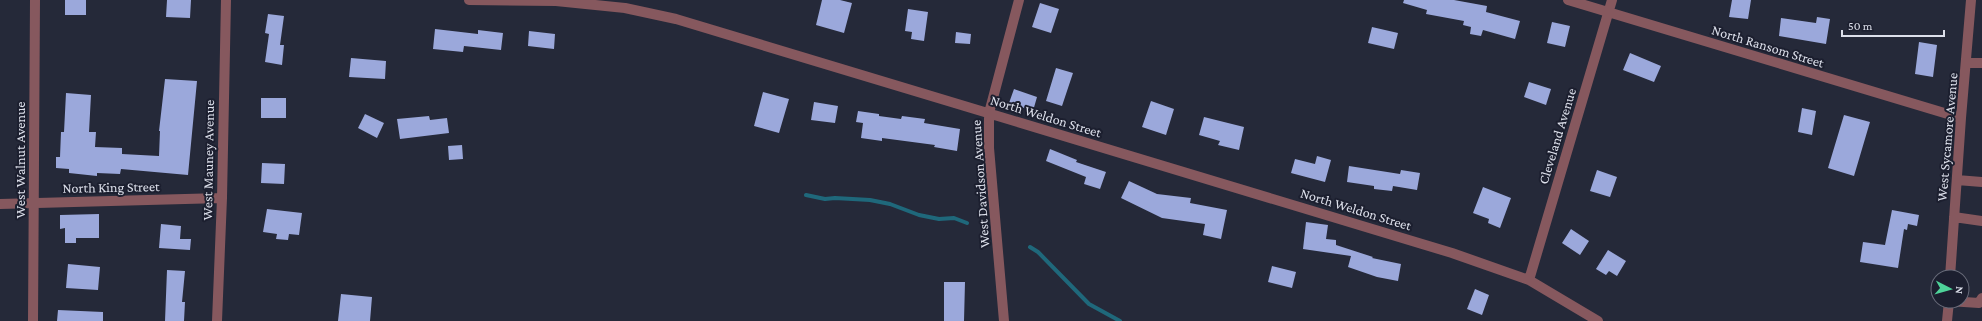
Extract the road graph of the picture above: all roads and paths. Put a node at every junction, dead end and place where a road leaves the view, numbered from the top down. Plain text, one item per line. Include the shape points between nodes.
1 (35, 0) edge
2 (226, 0) edge
3 (468, 0) edge
4 (1019, 0) edge
5 (1568, 0) edge
6 (1612, 0) edge
7 (1971, 0) edge
8 (1609, 13) junction
9 (1967, 62) junction
10 (1982, 63) edge
11 (989, 113) junction
12 (1961, 118) junction
13 (1957, 180) junction
14 (1982, 182) edge
15 (222, 198) junction
16 (33, 203) junction
17 (0, 204) edge
18 (1954, 217) junction
19 (1982, 221) edge
20 (1951, 269) edge
21 (1529, 280) junction
22 (1982, 298) edge
23 (1970, 302) edge
24 (1948, 309) edge
25 (33, 321) edge
26 (217, 321) edge
27 (1004, 321) edge
28 (1598, 321) edge
29 (1947, 321) edge

1 - 16 street, West Walnut Avenue
2 - 15 street, West Mauney Avenue
3 - 11 street, North Weldon Street via 556,1 625,8 676,19
4 - 11 street, West Davidson Avenue
5 - 8 street, North Ransom Street
6 - 8 street, Cleveland Avenue
7 - 9 street, West Sycamore Avenue
8 - 12 street, North Ransom Street
8 - 21 street, Cleveland Avenue
9 - 10 street
9 - 12 street, West Sycamore Avenue
11 - 21 street, North Weldon Street via 1452,253
11 - 27 street, West Davidson Avenue via 989,148
12 - 13 street, West Sycamore Avenue
13 - 14 street
13 - 18 street, West Sycamore Avenue
15 - 16 street, North King Street
15 - 26 street, West Mauney Avenue
16 - 17 street, North King Street
16 - 25 street, West Walnut Avenue
18 - 19 street
18 - 20 street, West Sycamore Avenue
21 - 28 street, North Weldon Street
22 - 23 street via 1979,303
24 - 29 street

